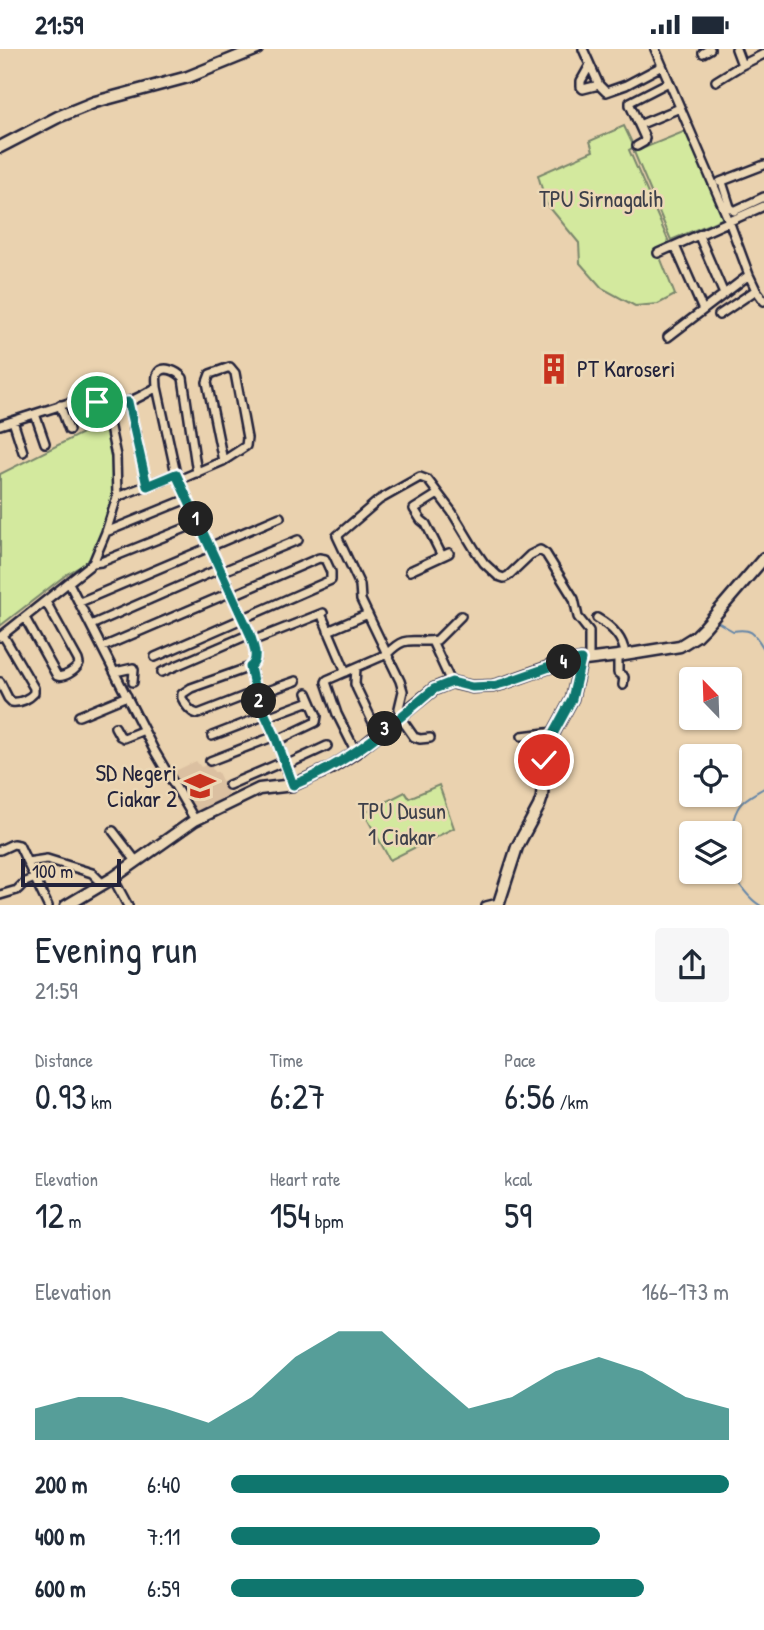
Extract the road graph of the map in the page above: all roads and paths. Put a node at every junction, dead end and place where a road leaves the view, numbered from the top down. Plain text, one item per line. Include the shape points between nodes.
1 (257, 49) edge
2 (583, 49) edge
3 (654, 49) edge
4 (736, 49) edge
5 (764, 54) edge
6 (590, 65) junction
7 (742, 65) junction
8 (662, 66) junction
9 (716, 81) dead end
10 (668, 82) junction
11 (599, 85) junction
12 (680, 108) junction
13 (639, 125) junction
14 (0, 146) edge
15 (637, 146) dead end
16 (764, 165) edge
17 (722, 182) junction
18 (713, 185) junction
19 (764, 197) edge
20 (764, 206) edge
21 (729, 221) junction
22 (699, 236) junction
23 (675, 246) junction
24 (658, 253) dead end
25 (749, 275) junction
26 (756, 290) junction
27 (724, 293) junction
28 (764, 301) edge
29 (703, 310) junction
30 (719, 315) dead end
31 (668, 337) dead end
32 (157, 387) junction
33 (128, 402) junction
34 (105, 404) junction
35 (60, 405) junction
36 (35, 414) junction
37 (13, 421) junction
38 (0, 425) edge
39 (69, 430) dead end
40 (45, 443) dead end
41 (23, 452) dead end
42 (223, 461) junction
43 (197, 473) junction
44 (178, 477) junction
45 (147, 486) junction
46 (438, 494) junction
47 (117, 497) junction
48 (187, 499) junction
49 (280, 517) dead end
50 (198, 523) junction
51 (106, 532) junction
52 (298, 540) dead end
53 (209, 547) junction
54 (764, 558) edge
55 (93, 563) junction
56 (220, 571) junction
57 (410, 571) dead end
58 (69, 583) junction
59 (230, 594) junction
60 (46, 601) junction
61 (80, 602) junction
62 (368, 614) junction
63 (461, 616) dead end
64 (25, 618) junction
65 (243, 618) junction
66 (597, 618) dead end
67 (91, 625) junction
68 (328, 631) junction
69 (1, 636) edge
70 (251, 638) junction
71 (432, 641) junction
72 (103, 647) junction
73 (387, 654) junction
74 (622, 655) junction
75 (155, 657) dead end
76 (585, 660) junction
77 (250, 667) junction
78 (356, 668) junction
79 (115, 672) junction
80 (346, 672) junction
81 (162, 673) dead end
82 (296, 681) dead end
83 (0, 682) edge
84 (452, 682) junction
85 (133, 683) dead end
86 (623, 685) dead end
87 (256, 694) junction
88 (127, 696) junction
89 (79, 716) dead end
90 (266, 716) junction
91 (400, 717) junction
92 (115, 727) dead end
93 (144, 730) junction
94 (554, 732) junction
95 (379, 735) junction
96 (212, 736) dead end
97 (522, 736) dead end
98 (276, 738) junction
99 (430, 738) dead end
100 (327, 746) dead end
101 (356, 752) junction
102 (210, 761) dead end
103 (285, 763) junction
104 (229, 785) dead end
105 (293, 785) junction
106 (195, 820) junction
107 (113, 831) dead end
108 (0, 850) edge
109 (136, 861) junction
110 (27, 862) junction
111 (35, 879) junction
112 (108, 881) junction
113 (0, 895) edge
114 (498, 904) edge
115 (48, 905) edge
116 (66, 905) edge
117 (128, 905) edge
118 (486, 905) edge

1 - 14 street via 188,76 95,101
2 - 6 street
3 - 8 street
4 - 7 street
5 - 7 street
6 - 11 street
6 - 11 street via 581,87
7 - 9 street
8 - 10 street
8 - 11 street via 606,92
10 - 12 street
10 - 13 street via 630,102
12 - 13 street
12 - 18 street
13 - 15 street via 645,139
16 - 17 street
17 - 18 street
17 - 19 street via 734,211
18 - 21 street
20 - 21 street
21 - 22 street
21 - 25 street
22 - 23 street
22 - 27 street
23 - 24 street
23 - 29 street
25 - 26 street
25 - 27 street
26 - 28 street
26 - 30 street
27 - 29 street
29 - 31 street
32 - 33 street
32 - 43 street via 160,371 170,369 183,376
32 - 44 street
33 - 34 street
33 - 45 street
34 - 35 street via 78,400
34 - 47 street via 116,456
35 - 36 street
35 - 39 street
36 - 37 street
36 - 40 street
37 - 38 street
37 - 41 street
42 - 42 street via 247,444 235,373 230,367 210,374 207,381
42 - 43 street
43 - 44 street
44 - 45 street
44 - 48 street
45 - 47 street
46 - 57 street via 414,509 445,555
46 - 62 street via 420,477 379,500 337,536
46 - 76 street via 475,550 501,578 534,553 546,554 589,631
47 - 51 street
48 - 50 street
48 - 51 street
49 - 53 street
50 - 53 street
50 - 55 street
51 - 55 street
52 - 56 street
53 - 56 street
53 - 61 street
54 - 74 street via 688,643
55 - 58 street
56 - 59 street
56 - 67 street
58 - 60 street
58 - 61 street
59 - 65 street
59 - 65 street via 319,558 328,562 331,580
59 - 72 street
60 - 64 street
60 - 64 street via 78,660 75,669 57,676
61 - 67 street
62 - 68 street
62 - 73 street
63 - 71 street
64 - 69 street
65 - 70 street
65 - 75 street
66 - 74 street via 622,642
67 - 72 street
68 - 70 street via 323,616
68 - 80 street
69 - 83 street via 34,693 12,702
70 - 77 street via 256,660
70 - 81 street
71 - 73 street via 403,641
71 - 84 street
72 - 79 street
73 - 78 street
73 - 91 street via 403,691
74 - 76 street
74 - 86 street via 618,674 624,677
76 - 84 street via 561,663 493,686
76 - 94 street
77 - 87 street
77 - 87 street via 191,688 181,696 196,714
78 - 80 street
78 - 95 street via 355,684
79 - 85 street via 132,668
79 - 88 street
80 - 101 street via 326,684
82 - 87 street
84 - 91 street via 434,689
87 - 90 street
88 - 89 street
88 - 93 street
90 - 96 street
90 - 98 street
90 - 98 street via 308,697 317,716 316,722
91 - 95 street
91 - 99 street via 414,737
92 - 93 street via 122,738
93 - 106 street
94 - 97 street
94 - 114 street via 544,760 542,797 520,841
95 - 101 street
98 - 102 street
98 - 103 street
100 - 103 street
101 - 105 street
103 - 104 street
103 - 105 street
105 - 106 street via 259,789
106 - 109 street
107 - 109 street
108 - 110 street via 19,845
109 - 112 street
110 - 111 street
110 - 112 street via 47,859
111 - 113 street
111 - 115 street
112 - 116 street
112 - 117 street
114 - 118 street

